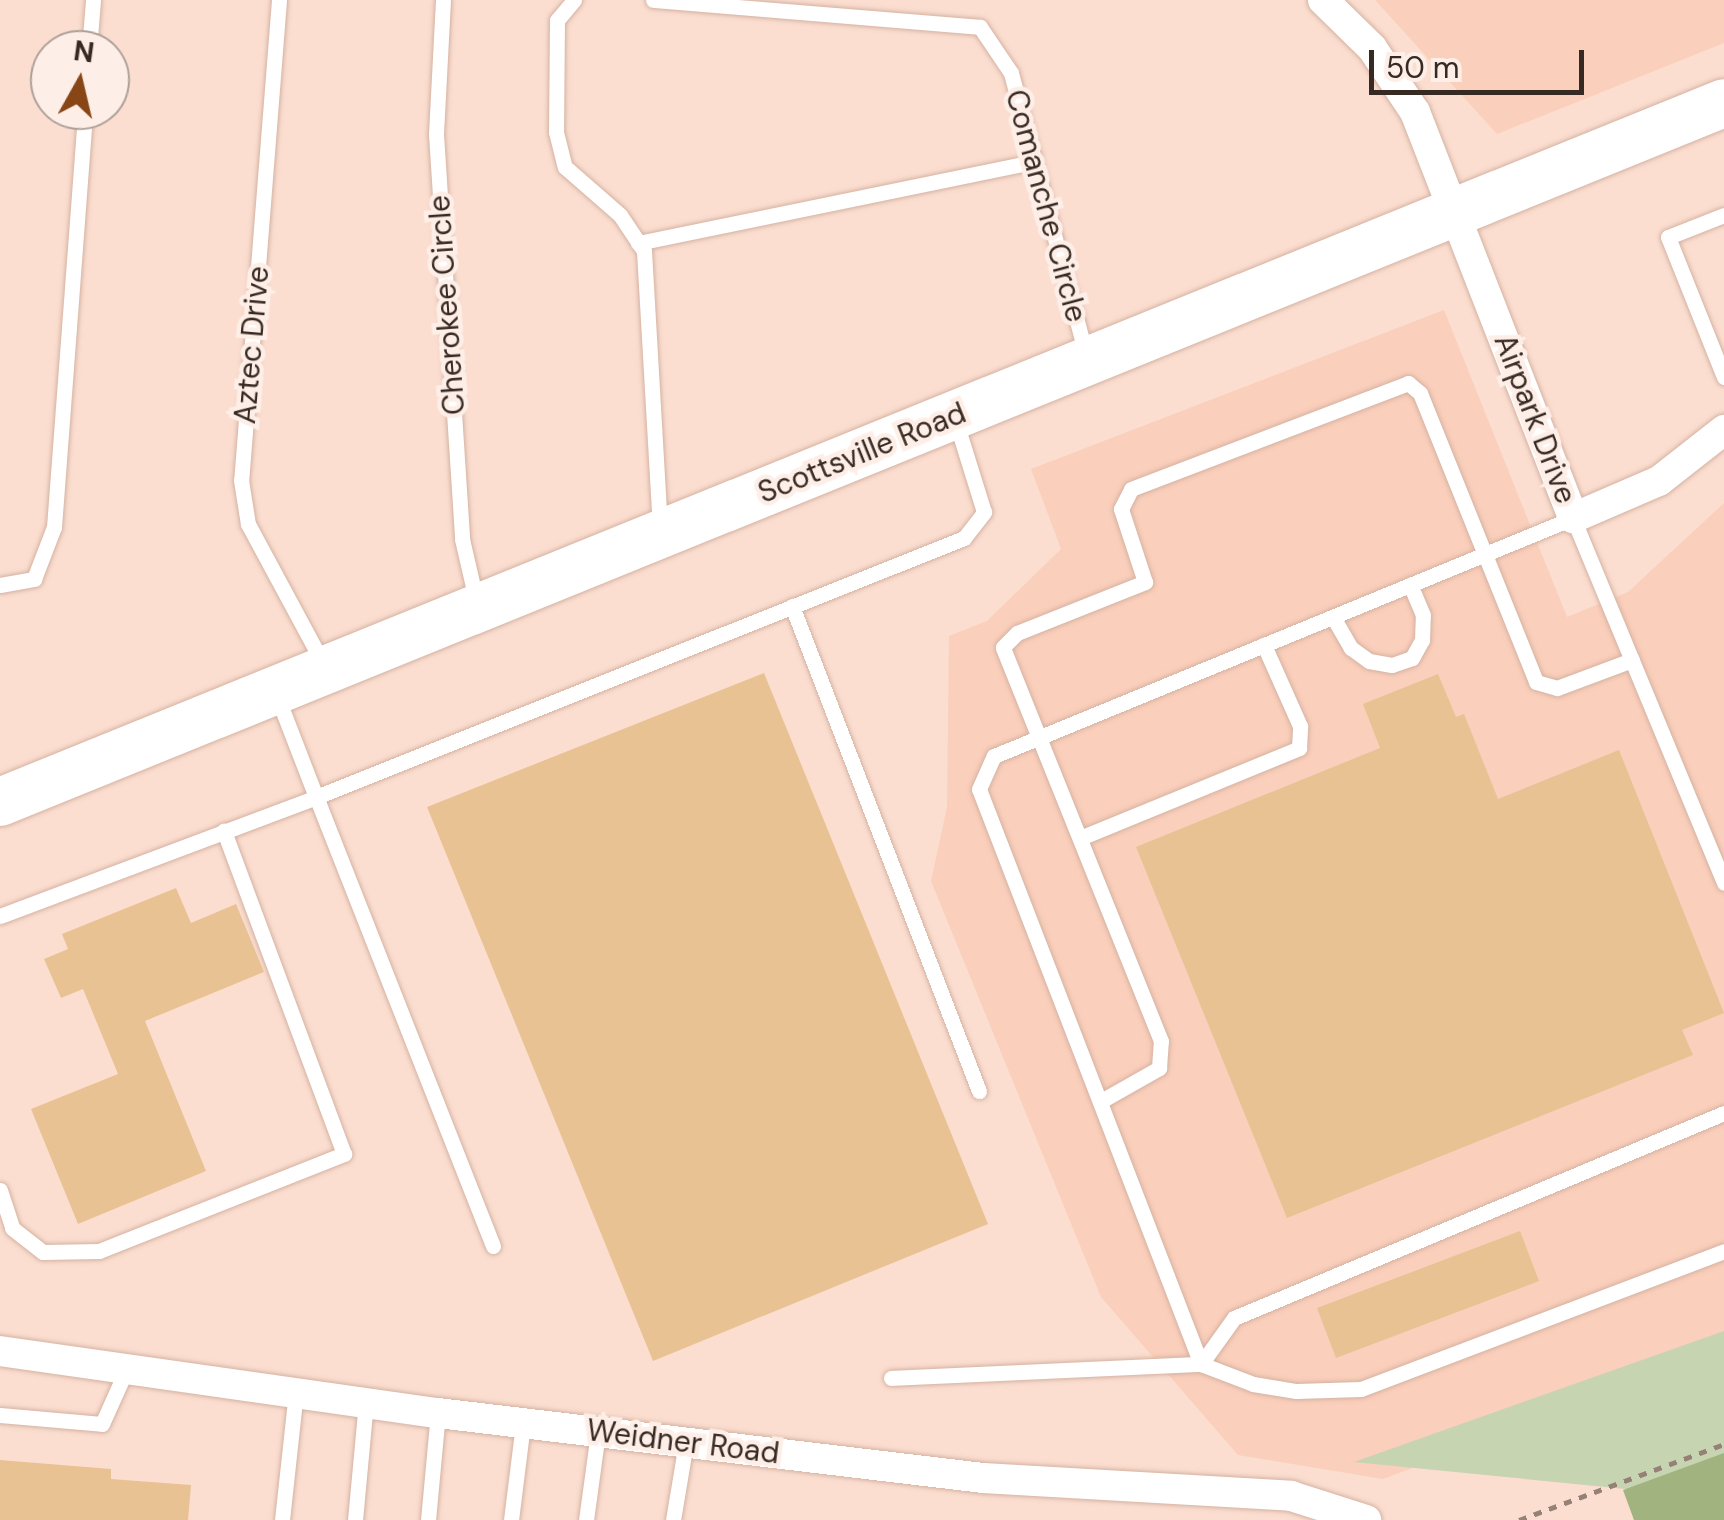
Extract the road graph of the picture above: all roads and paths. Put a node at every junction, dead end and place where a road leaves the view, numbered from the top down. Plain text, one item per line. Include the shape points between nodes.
1 (93, 0) edge
2 (279, 0) edge
3 (443, 0) edge
4 (574, 0) edge
5 (653, 0) edge
6 (1323, 0) edge
7 (91, 30) edge
8 (1724, 102) edge
9 (84, 130) edge
10 (1034, 162) junction
11 (1454, 213) junction
12 (1724, 215) edge
13 (638, 243) junction
14 (1088, 362) junction
15 (1722, 367) edge
16 (954, 416) junction
17 (1724, 430) edge
18 (1573, 518) junction
19 (661, 534) junction
20 (1488, 553) junction
21 (0, 585) edge
22 (1410, 585) junction
23 (792, 606) junction
24 (478, 608) junction
25 (1334, 616) junction
26 (1264, 645) junction
27 (1632, 660) junction
28 (326, 670) junction
29 (275, 690) junction
30 (1038, 738) junction
31 (316, 796) junction
32 (0, 802) edge
33 (224, 832) junction
34 (1080, 838) junction
35 (1724, 884) edge
36 (0, 916) edge
37 (979, 1091) dead end
38 (1101, 1101) junction
39 (1724, 1113) edge
40 (0, 1190) edge
41 (493, 1246) dead end
42 (1724, 1251) edge
43 (0, 1351) edge
44 (1201, 1364) junction
45 (126, 1368) junction
46 (891, 1378) dead end
47 (296, 1391) junction
48 (366, 1402) junction
49 (438, 1414) junction
50 (0, 1415) edge
51 (523, 1424) junction
52 (598, 1432) junction
53 (686, 1442) junction
54 (1724, 1444) edge
55 (282, 1520) edge
56 (356, 1520) edge
57 (428, 1520) edge
58 (510, 1520) edge
59 (586, 1520) edge
60 (674, 1520) edge
61 (1366, 1520) edge
62 (1519, 1520) edge

1 - 7 lane
2 - 28 lane, Aztec Drive via 241,480 248,524
3 - 24 lane, Cherokee Circle via 436,134 462,539
4 - 13 lane via 557,20 556,132 565,167 620,215
5 - 10 lane, Comanche Circle via 980,27 1011,74
6 - 11 street, Airpark Drive via 1404,92
8 - 11 main road, Scottsville Road
9 - 21 lane via 54,527 34,580
10 - 13 lane
10 - 14 lane, Comanche Circle
11 - 14 main road, Scottsville Road
11 - 18 street, Airpark Drive
12 - 15 lane via 1668,236
13 - 19 lane
14 - 16 main road, Scottsville Road
16 - 19 main road, Scottsville Road
16 - 23 lane via 984,512 964,538
17 - 18 street, Airpark Drive via 1659,481
18 - 20 lane
18 - 27 lane
19 - 24 main road, Scottsville Road
20 - 22 lane
20 - 27 lane via 1542,687
20 - 30 lane via 1420,393 1408,383 1131,490 1122,498 1124,526 1145,582 1017,633 1003,648
22 - 25 lane
22 - 25 lane via 1422,614 1422,640 1412,658 1392,666 1368,661 1351,648
23 - 31 lane
23 - 37 lane
24 - 28 main road, Scottsville Road
25 - 26 lane
26 - 30 lane
26 - 34 lane via 1300,726 1298,748
27 - 35 lane
28 - 29 main road, Scottsville Road
29 - 31 lane
29 - 32 main road, Scottsville Road
30 - 34 lane
30 - 38 lane via 994,756 979,789
31 - 33 lane
31 - 41 lane
33 - 36 lane
33 - 40 lane via 344,1154 100,1251 43,1252 12,1228
34 - 38 lane via 1164,1057 1152,1075
38 - 44 lane
39 - 44 lane via 1234,1318
42 - 44 lane via 1361,1389 1296,1391 1253,1384
43 - 45 street, Weidner Road
44 - 46 lane
45 - 47 street, Weidner Road
45 - 50 lane via 102,1424
47 - 48 street, Weidner Road
47 - 55 lane
48 - 49 street, Weidner Road
48 - 56 lane
49 - 51 street, Weidner Road
49 - 57 lane
51 - 52 street, Weidner Road
51 - 58 lane
52 - 53 street, Weidner Road
52 - 59 lane
53 - 60 lane
53 - 61 street, Weidner Road via 1014,1481 1272,1494 1329,1504
54 - 62 path

